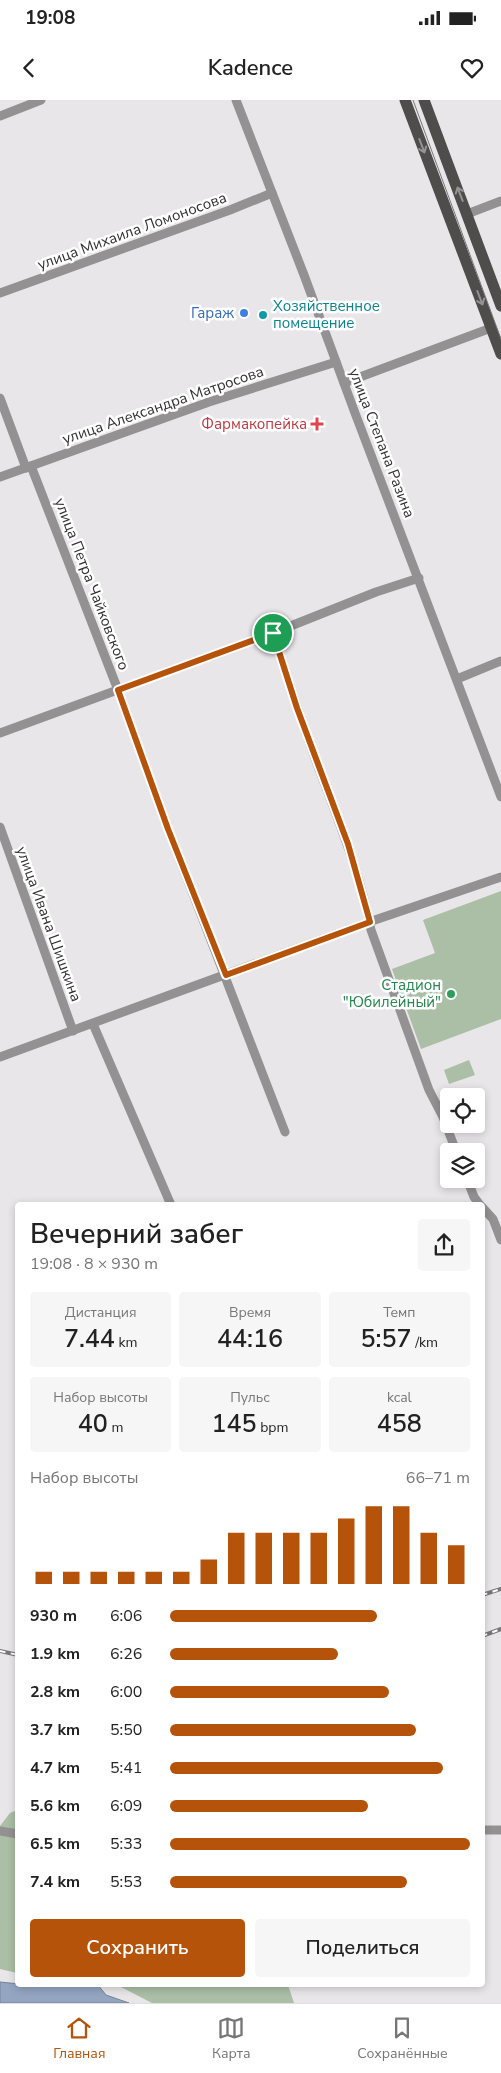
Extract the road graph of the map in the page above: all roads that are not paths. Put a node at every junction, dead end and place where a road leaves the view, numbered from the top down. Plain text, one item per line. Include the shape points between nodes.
1 (41, 100) edge
2 (236, 100) edge
3 (405, 100) edge
4 (424, 100) edge
5 (0, 116) edge
6 (272, 193) junction
7 (501, 201) edge
8 (467, 214) junction
9 (450, 220) junction
10 (0, 293) edge
11 (501, 306) edge
12 (491, 328) junction
13 (501, 354) edge
14 (336, 362) junction
15 (344, 383) junction
16 (0, 398) edge
17 (29, 467) junction
18 (0, 477) edge
19 (419, 578) junction
20 (273, 633) junction
21 (501, 661) edge
22 (458, 679) junction
23 (118, 690) junction
24 (0, 733) edge
25 (501, 797) edge
26 (0, 827) edge
27 (501, 877) edge
28 (370, 922) junction
29 (226, 975) junction
30 (93, 1024) junction
31 (73, 1031) junction
32 (0, 1057) edge
33 (284, 1132) dead end
34 (453, 1143) edge
35 (470, 1188) edge
36 (171, 1202) edge
37 (478, 1202) edge
38 (485, 1210) edge
39 (501, 1240) edge
40 (485, 1830) edge
41 (501, 1830) edge
42 (0, 1831) edge
43 (15, 1834) edge

1 - 5 street
2 - 6 street, улица Степана Разина
3 -> 9 main road
8 -> 4 main road
6 - 10 street, улица Михаила Ломоносова
6 - 14 street, улица Степана Разина
7 - 8 street
8 - 9 main road
8 - 11 main road
9 -> 12 main road
12 - 13 main road
12 - 15 street
14 - 15 street, улица Степана Разина
14 - 17 street, улица Александра Матросова via 209,402
15 - 19 street, улица Степана Разина
16 - 17 street, улица Петра Чайковского
17 - 18 street, улица Александра Матросова
17 - 23 street, улица Петра Чайковского
19 - 20 street
19 - 22 street, улица Степана Разина
20 - 23 street
20 - 28 street via 297,708 348,844
21 - 22 street
22 - 25 street, улица Степана Разина
23 - 24 street
23 - 29 street, улица Петра Чайковского via 168,829
26 - 31 street, улица Ивана Шишкина
27 - 28 street
28 - 29 street
28 - 34 street via 430,1090
29 - 30 street
29 - 33 street, улица Петра Чайковского
30 - 31 street
30 - 36 street
31 - 32 street
35 - 37 street
38 - 39 street via 492,1218
40 - 41 street
42 - 43 street

